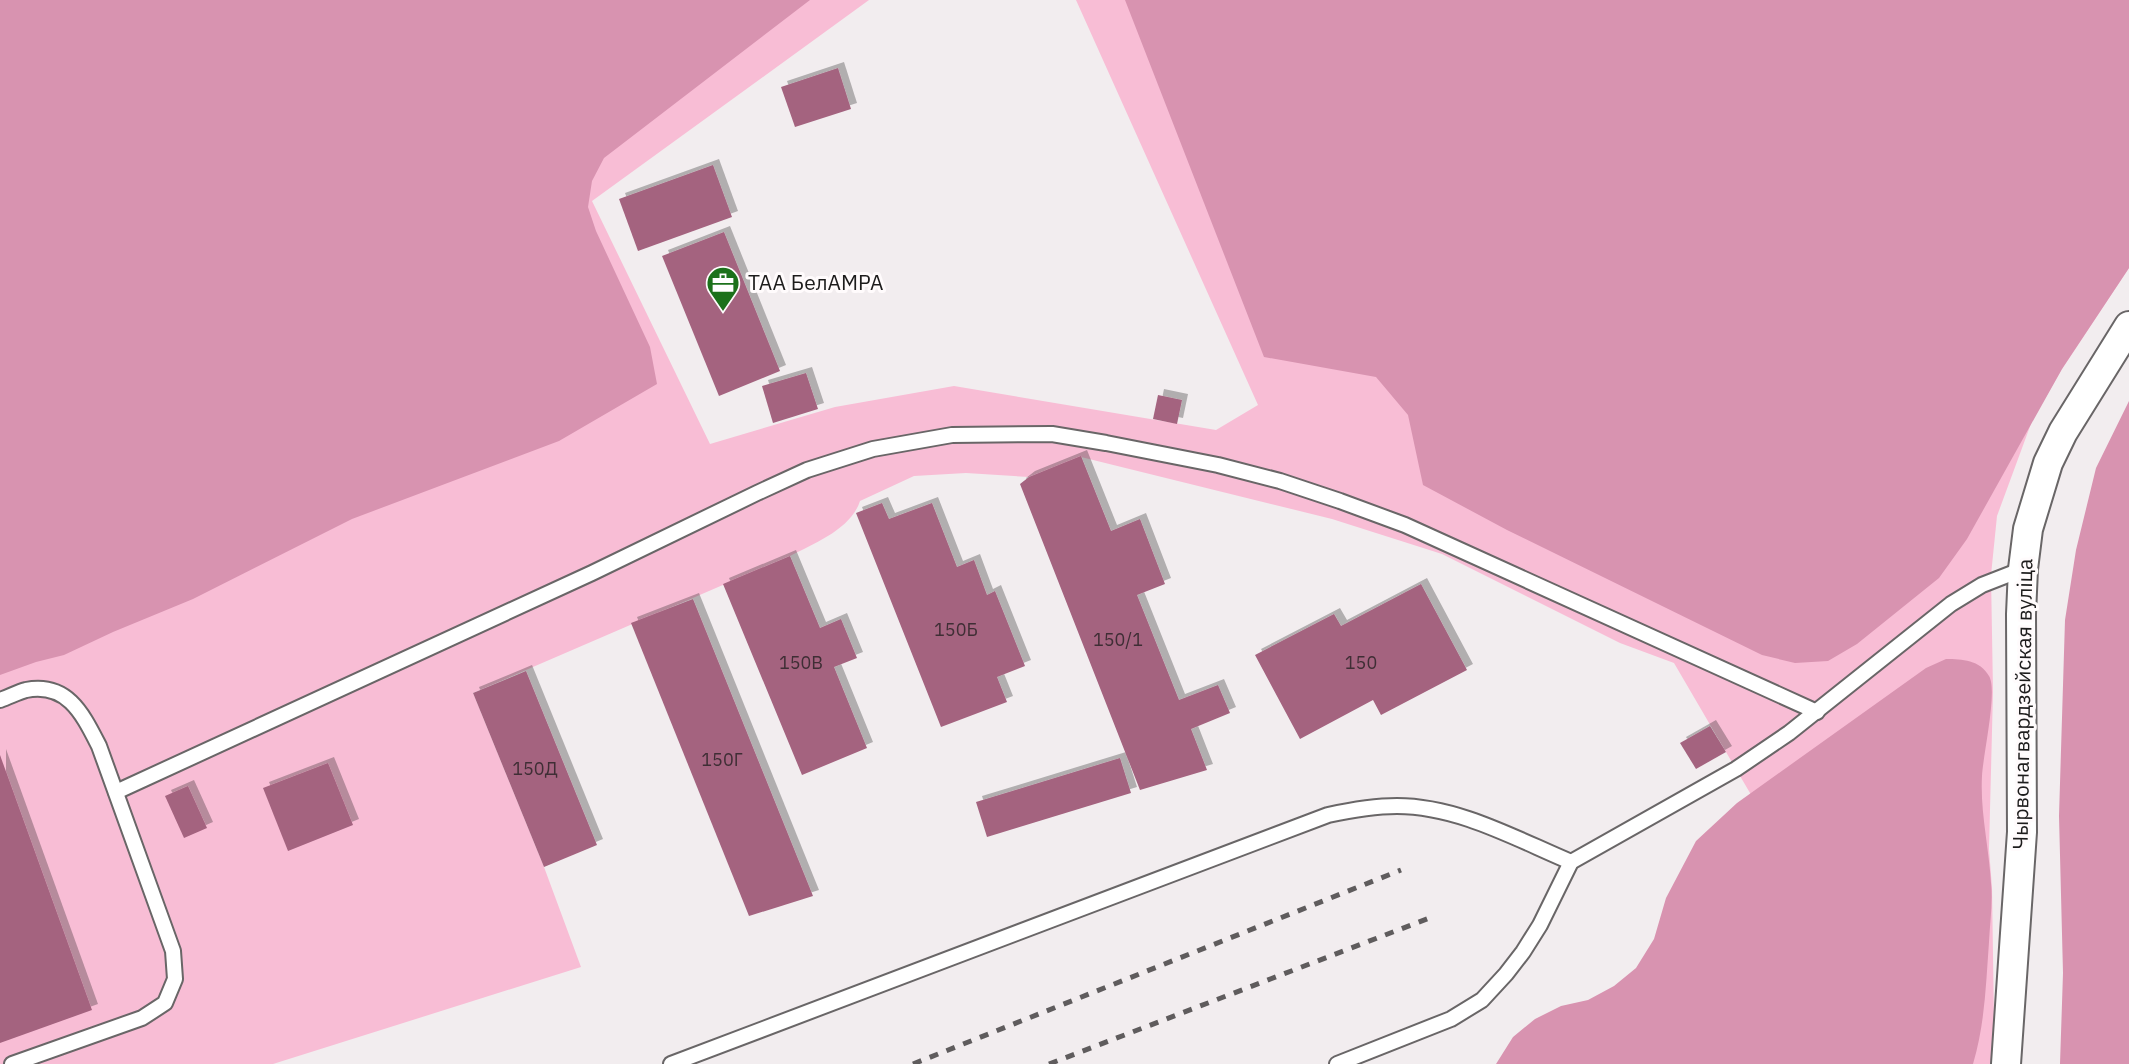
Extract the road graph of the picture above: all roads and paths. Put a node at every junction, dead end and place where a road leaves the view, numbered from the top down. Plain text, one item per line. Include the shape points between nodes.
1 (2129, 326) edge
2 (2023, 569) junction
3 (0, 700) edge
4 (1817, 712) junction
5 (116, 792) junction
6 (1571, 862) junction
7 (12, 1064) edge
8 (671, 1064) edge
9 (1337, 1064) edge
10 (2006, 1064) edge

1 - 2 street, Чырвонагвардзейская вуліца via 2081,400 2048,463 2028,529
2 - 4 lane via 1982,585 1951,604
2 - 10 street, Чырвонагвардзейская вуліца via 2022,832
3 - 5 lane via 26,690 46,689 70,699 99,746
4 - 5 lane via 1405,526 1280,481 1052,434 952,435 873,449 807,470
4 - 6 lane via 1736,769
5 - 7 lane via 173,951 175,979 165,1003 142,1018
6 - 8 lane via 1434,810 1399,806 1328,815
6 - 9 lane via 1523,952 1482,1000 1451,1019

